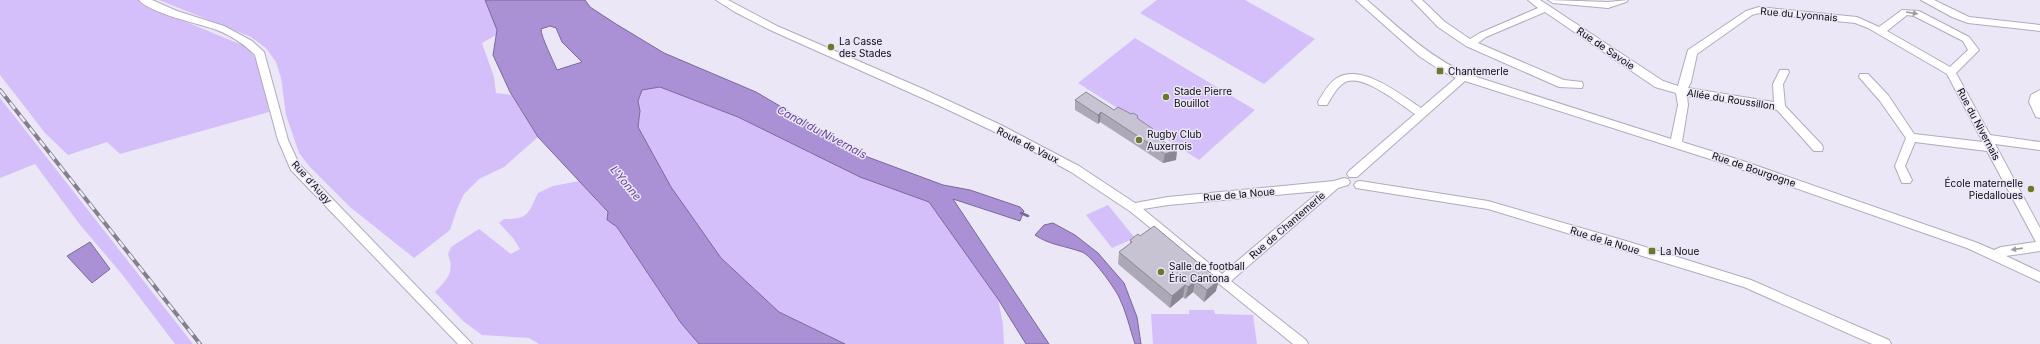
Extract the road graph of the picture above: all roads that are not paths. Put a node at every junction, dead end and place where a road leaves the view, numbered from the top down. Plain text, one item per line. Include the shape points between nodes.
1 (144, 0) edge
2 (721, 0) edge
3 (1361, 0) edge
4 (1417, 0) edge
5 (1533, 0) edge
6 (1553, 0) edge
7 (1623, 0) edge
8 (1926, 0) edge
9 (1568, 1) junction
10 (1546, 8) junction
11 (1558, 16) junction
12 (2040, 28) edge
13 (1880, 31) junction
14 (1470, 44) junction
15 (1784, 72) dead end
16 (1952, 72) junction
17 (1463, 77) junction
18 (1864, 77) dead end
19 (1578, 85) dead end
20 (1682, 91) junction
21 (2040, 94) edge
22 (1323, 102) dead end
23 (1780, 107) junction
24 (1423, 114) junction
25 (2040, 114) edge
26 (1911, 138) junction
27 (1676, 143) junction
28 (1989, 143) junction
29 (2040, 146) edge
30 (1818, 148) dead end
31 (1354, 174) junction
32 (1906, 180) dead end
33 (1339, 183) junction
34 (1360, 185) junction
35 (1135, 210) junction
36 (2040, 239) edge
37 (2040, 246) edge
38 (1995, 256) junction
39 (2040, 277) edge
40 (1222, 281) junction
41 (466, 344) edge
42 (1302, 344) edge
43 (1885, 344) edge

1 - 41 street, Rue d'Augy via 160,9 238,35 252,44 260,54 281,137 295,166
2 - 35 street, Route de Vaux via 761,22 986,123 1097,182
3 - 17 street, Rue de Bourgogne via 1427,58
4 - 14 street via 1427,12
5 - 10 street, Rue de Savoie
6 - 9 street
7 - 9 street via 1608,5
8 - 12 street via 1968,20
9 - 11 street via 1558,9
10 - 11 street, Rue de Savoie
10 - 14 street via 1482,35
11 - 20 street, Rue de Savoie via 1659,84
13 - 16 street, Rue du Lyonnais
13 -> 16 street via 1905,12 1916,12 1966,39 1974,50
13 - 20 street, Rue du Lyonnais via 1850,18 1770,9 1754,11 1692,52
14 - 19 street via 1563,84
15 - 23 street, Allée du Roussillon via 1778,84
16 - 28 street, Rue du Nivernais
17 - 24 street
17 - 27 street, Rue de Bourgogne
18 - 26 street via 1884,98
20 - 23 street, Allée du Roussillon
20 - 27 street, Rue du Lyonnais via 1683,105
21 - 25 street via 2034,102
22 - 24 street via 1333,87 1340,82 1347,78 1359,78 1371,81
23 - 30 street, Allée du Roussillon
24 - 31 street
26 - 28 street
26 - 32 street via 1900,166
27 - 38 street, Rue de Bourgogne via 1970,245
28 - 29 street
28 - 36 street, Rue du Nivernais
31 - 33 street, Rue de Chantemerle via 1346,175
31 - 34 street via 1360,178
33 - 34 street, Rue de la Noue via 1352,187
33 - 35 street, Rue de la Noue via 1168,201 1140,205
33 - 40 street, Rue de Chantemerle
34 - 43 street, Rue de la Noue via 1488,205 1626,246 1747,283
35 - 40 street, Route de Vaux via 1157,225
37 -> 38 street via 2001,252
38 - 39 street, Rue de Bourgogne
40 - 42 street, Route de Vaux

